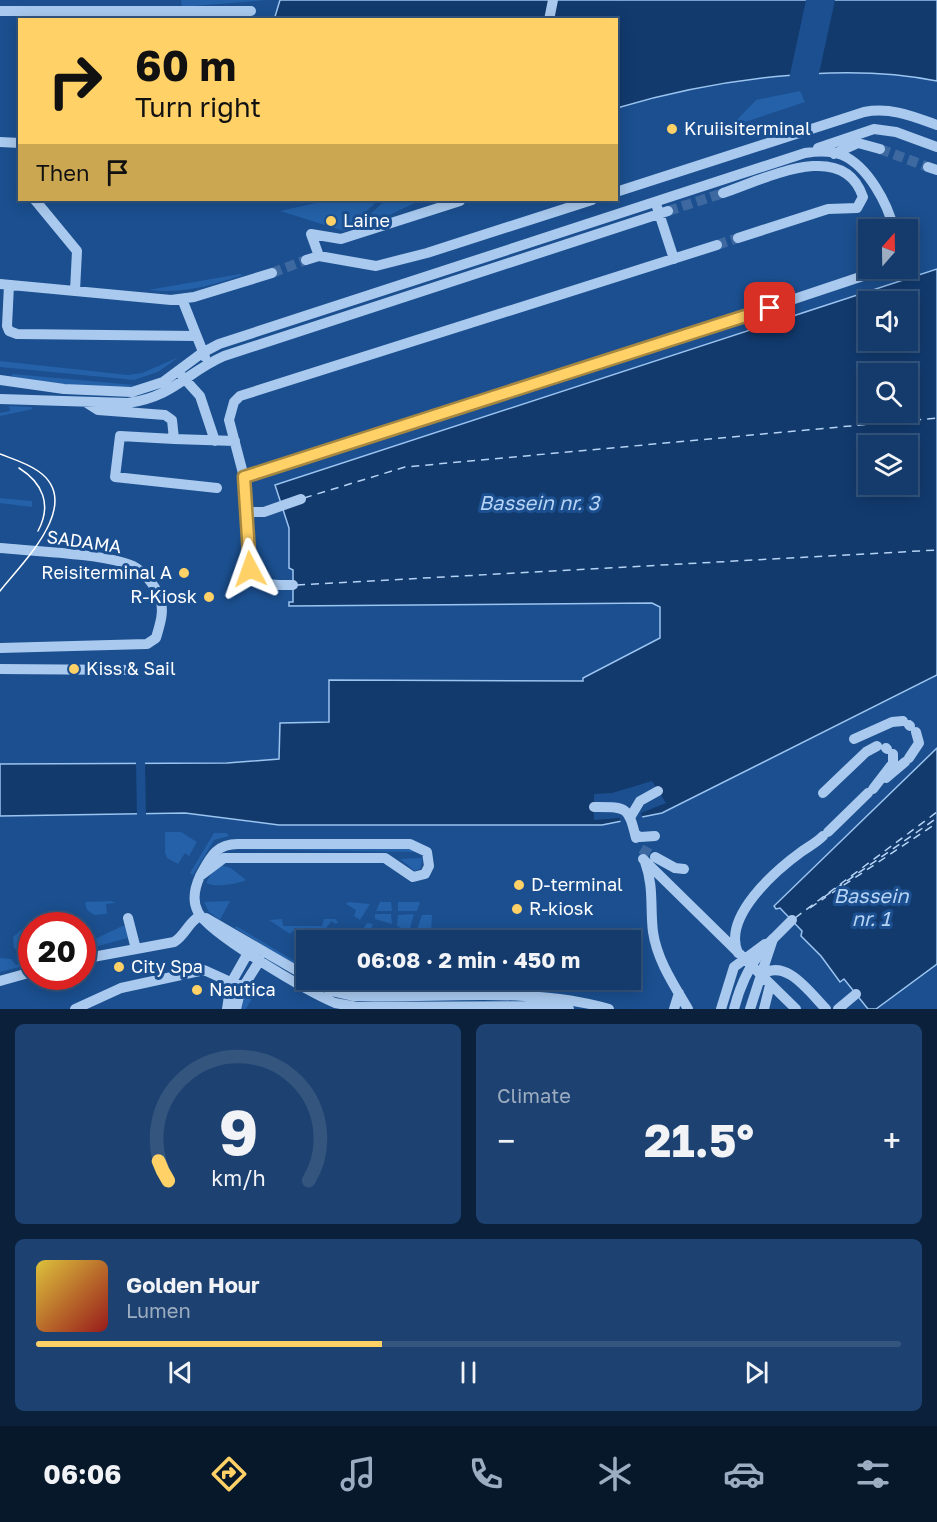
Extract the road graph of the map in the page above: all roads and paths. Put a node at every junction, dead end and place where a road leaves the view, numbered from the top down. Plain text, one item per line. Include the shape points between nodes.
1 (553, 0) edge
2 (0, 11) edge
3 (251, 11) dead end
4 (549, 18) edge
5 (937, 125) edge
6 (0, 142) edge
7 (18, 143) edge
8 (937, 147) edge
9 (880, 149) tunnel mouth
10 (805, 153) junction
11 (835, 153) junction
12 (809, 165) junction
13 (618, 191) edge
14 (723, 193) tunnel mouth
15 (36, 201) edge
16 (460, 201) edge
17 (589, 201) edge
18 (656, 201) junction
19 (663, 213) junction
20 (891, 219) edge
21 (738, 238) tunnel mouth
22 (717, 246) tunnel mouth
23 (319, 256) junction
24 (674, 259) junction
25 (306, 260) tunnel mouth
26 (272, 273) tunnel mouth
27 (858, 278) edge
28 (5, 284) edge
29 (75, 291) junction
30 (182, 299) junction
31 (196, 336) junction
32 (205, 358) junction
33 (178, 372) junction
34 (0, 380) edge
35 (186, 380) junction
36 (0, 399) edge
37 (84, 402) junction
38 (174, 440) junction
39 (215, 441) junction
40 (234, 441) junction
41 (244, 477) junction
42 (217, 488) dead end
43 (301, 499) dead end
44 (246, 512) junction
45 (0, 548) edge
46 (293, 585) dead end
47 (116, 645) dead end
48 (0, 648) edge
49 (0, 669) edge
50 (132, 670) dead end
51 (854, 739) dead end
52 (873, 788) junction
53 (658, 791) dead end
54 (823, 794) dead end
55 (594, 807) dead end
56 (632, 816) junction
57 (655, 836) dead end
58 (639, 845) junction
59 (655, 857) tunnel mouth
60 (684, 869) dead end
61 (200, 876) junction
62 (200, 916) junction
63 (128, 918) dead end
64 (773, 939) junction
65 (260, 948) junction
66 (136, 949) junction
67 (248, 953) junction
68 (96, 956) edge
69 (741, 956) junction
70 (260, 960) junction
71 (296, 971) edge
72 (282, 972) junction
73 (296, 975) edge
74 (760, 975) junction
75 (18, 976) edge
76 (0, 981) edge
77 (231, 983) junction
78 (244, 985) junction
79 (770, 985) junction
80 (332, 990) edge
81 (679, 993) junction
82 (856, 994) dead end
83 (533, 997) junction
84 (520, 1007) junction
85 (840, 1007) edge
86 (75, 1009) edge
87 (227, 1009) edge
88 (236, 1009) edge
89 (569, 1009) edge
90 (609, 1009) edge
91 (674, 1009) edge
92 (688, 1009) edge
93 (721, 1009) edge
94 (734, 1009) edge
95 (750, 1009) edge
96 (764, 1009) edge
97 (796, 1009) edge
98 (826, 1009) edge

1 - 4 street
2 - 3 street
5 - 13 street via 899,111 864,112
6 - 7 street
8 - 10 street via 896,132 874,129
9 - 11 street via 858,143
10 - 11 street
10 - 18 street
11 - 12 street
11 - 20 street via 849,159 866,176
12 - 14 street
12 - 21 street via 842,170 860,188 863,197 857,208 828,209
15 - 29 street via 77,251
16 - 23 street via 340,239 311,234
17 - 23 street via 376,266
18 - 19 street
18 - 32 street via 219,344
19 - 24 street
19 - 32 street
22 - 24 street
23 - 25 street
24 - 40 street via 247,392 234,402 231,410
26 - 30 street
27 - 41 street
28 - 29 street
28 - 31 street via 7,326 17,334
29 - 30 street
30 - 31 street
31 - 32 street
32 - 33 street
32 - 35 street
33 - 34 street via 153,386 118,393
33 - 35 street
35 - 37 street via 148,400
35 - 39 street via 200,396
36 - 37 street
37 - 38 street via 98,410 165,415 172,420
38 - 39 street
38 - 42 street via 120,436 116,477
39 - 40 street
40 - 41 street
41 - 44 street
43 - 44 street via 264,512
44 - 46 street via 250,569 255,578 274,585
45 - 48 street, SADAMA via 120,562 144,574 161,600 162,610 156,638 151,643
47 - 48 street
49 - 50 street
51 - 52 street via 892,722 910,726 919,743 907,760
52 - 54 street via 893,763 886,749 866,752
52 - 69 street via 747,903 735,933
53 - 56 street via 640,801
55 - 56 street via 620,808
56 - 58 street
57 - 58 street via 640,837
58 - 69 street
58 - 81 street via 651,883 654,938
59 - 60 street
61 - 61 street via 224,858 385,858 413,877 427,872 429,858 425,850 410,844 230,844 217,849
61 - 62 street via 195,896
62 - 65 street
62 - 66 street via 174,942
62 - 67 street via 217,933
63 - 66 street
64 - 69 street
64 - 74 street
64 - 94 street, bridge via 792,920 754,960
65 - 67 street
65 - 70 street
65 - 71 street
66 - 68 street
67 - 70 street
67 - 77 street
69 - 74 street
69 - 93 street via 730,975
70 - 72 street
70 - 78 street
72 - 73 street
72 - 84 street via 318,995 343,1005
74 - 79 street
74 - 95 street
74 - 98 street via 771,971 788,973
75 - 76 street
77 - 78 street
77 - 86 street via 204,970 121,988
77 - 87 street
78 - 88 street
79 - 96 street
79 - 97 street
80 - 83 street via 354,996
81 - 91 street
81 - 92 street
82 - 85 street
83 - 84 street
83 - 90 street
84 - 89 street

